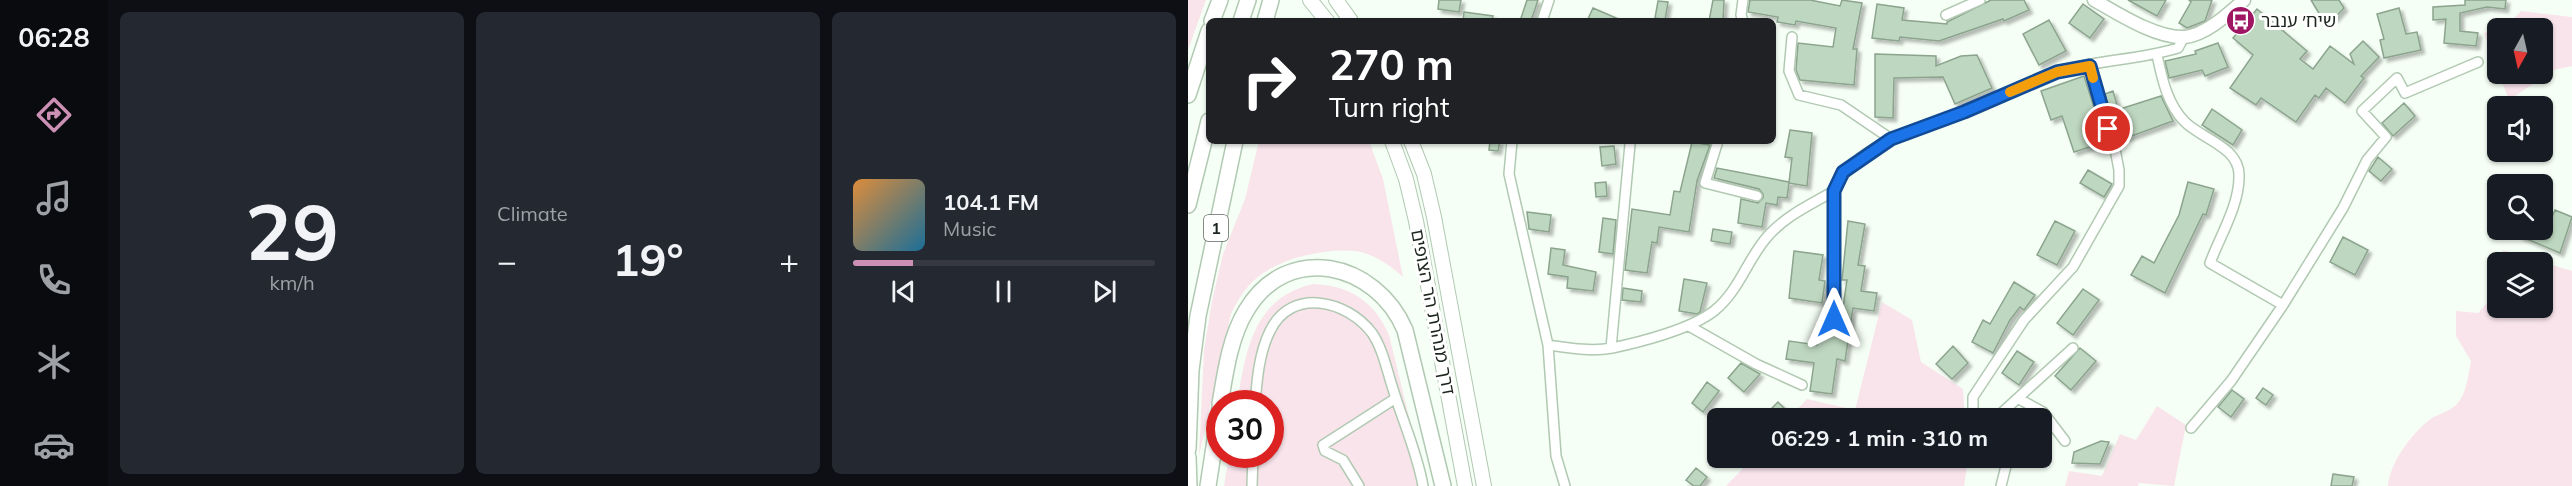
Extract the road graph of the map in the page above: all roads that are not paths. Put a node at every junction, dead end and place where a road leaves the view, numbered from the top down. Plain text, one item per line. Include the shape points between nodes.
1 (1220, 0) edge
2 (1248, 0) edge
3 (1271, 0) edge
4 (1336, 0) edge
5 (1549, 0) edge
6 (1743, 0) edge
7 (1980, 0) edge
8 (2094, 0) edge
9 (2244, 0) edge
10 (1312, 2) edge
11 (1946, 15) dead end
12 (1213, 18) edge
13 (1242, 18) edge
14 (1266, 18) edge
15 (1325, 18) edge
16 (1349, 18) edge
17 (1543, 18) edge
18 (1742, 18) edge
19 (1792, 37) dead end
20 (2184, 37) junction
21 (1206, 40) edge
22 (2157, 55) junction
23 (2478, 62) dead end
24 (2090, 66) junction
25 (1188, 95) edge
26 (1206, 133) edge
27 (1891, 139) junction
28 (1234, 144) edge
29 (1393, 144) edge
30 (1413, 144) edge
31 (1512, 144) edge
32 (1630, 144) dead end
33 (1717, 144) edge
34 (1834, 191) junction
35 (1757, 196) dead end
36 (1188, 205) edge
37 (2283, 305) junction
38 (1834, 319) dead end
39 (1689, 326) junction
40 (1548, 345) junction
41 (1611, 348) junction
42 (2073, 348) dead end
43 (1802, 385) dead end
44 (1223, 390) edge
45 (1257, 390) edge
46 (1396, 398) junction
47 (2019, 399) junction
48 (1973, 408) edge
49 (2009, 408) edge
50 (2191, 428) dead end
51 (2064, 441) dead end
52 (1188, 449) edge
53 (1188, 457) edge
54 (1211, 468) edge
55 (1253, 468) edge
56 (2006, 468) edge
57 (1189, 486) edge
58 (1208, 486) edge
59 (1252, 486) edge
60 (1359, 486) edge
61 (1423, 486) edge
62 (1443, 486) edge
63 (1465, 486) edge
64 (1484, 486) edge
65 (1565, 486) edge
66 (2001, 486) edge

1 - 12 highway
2 - 13 highway
3 - 14 highway
4 - 16 main road
5 - 17 street
6 - 18 street
7 - 11 street
8 - 20 street via 2148,28
9 - 20 street via 2207,28
10 - 15 main road
19 - 27 street via 1789,71 1799,95 1840,105
20 - 22 street via 2178,48
21 - 25 highway
22 - 24 street
22 - 37 street via 2171,103 2185,122 2232,155 2239,174 2235,199 2210,262
23 - 37 street via 2405,93 2397,78 2362,111 2386,137 2367,160 2343,208
24 - 27 street via 2057,72
24 - 48 street via 2115,149 2119,186 2073,267 2024,320 1973,397
26 - 36 highway
27 - 34 street via 1843,172
28 - 52 highway, 1 via 1198,316 1191,369
29 - 63 main road, דרך מנהרת הר הצופים via 1416,221
30 - 64 main road, דרך מנהרת הר הצופים via 1434,217
31 - 40 street via 1509,174
32 - 41 street
33 - 35 street via 1705,183
34 - 38 street
34 - 39 street via 1784,219 1765,238 1740,282 1721,303
37 - 50 street via 2231,381
39 - 41 street
39 - 43 street
40 - 41 street via 1580,350
40 - 65 street via 1556,456
42 - 47 street
44 - 62 highway via 1238,328 1258,294 1296,271 1312,268 1347,272 1378,290 1396,310 1405,330
45 - 46 street via 1270,330 1279,317 1293,306 1325,303 1358,318 1377,344
46 - 60 street via 1323,445 1325,451 1343,460
46 - 61 street
47 - 49 street
47 - 51 street via 2043,412
53 - 57 highway
54 - 58 highway
55 - 59 street
56 - 66 street

